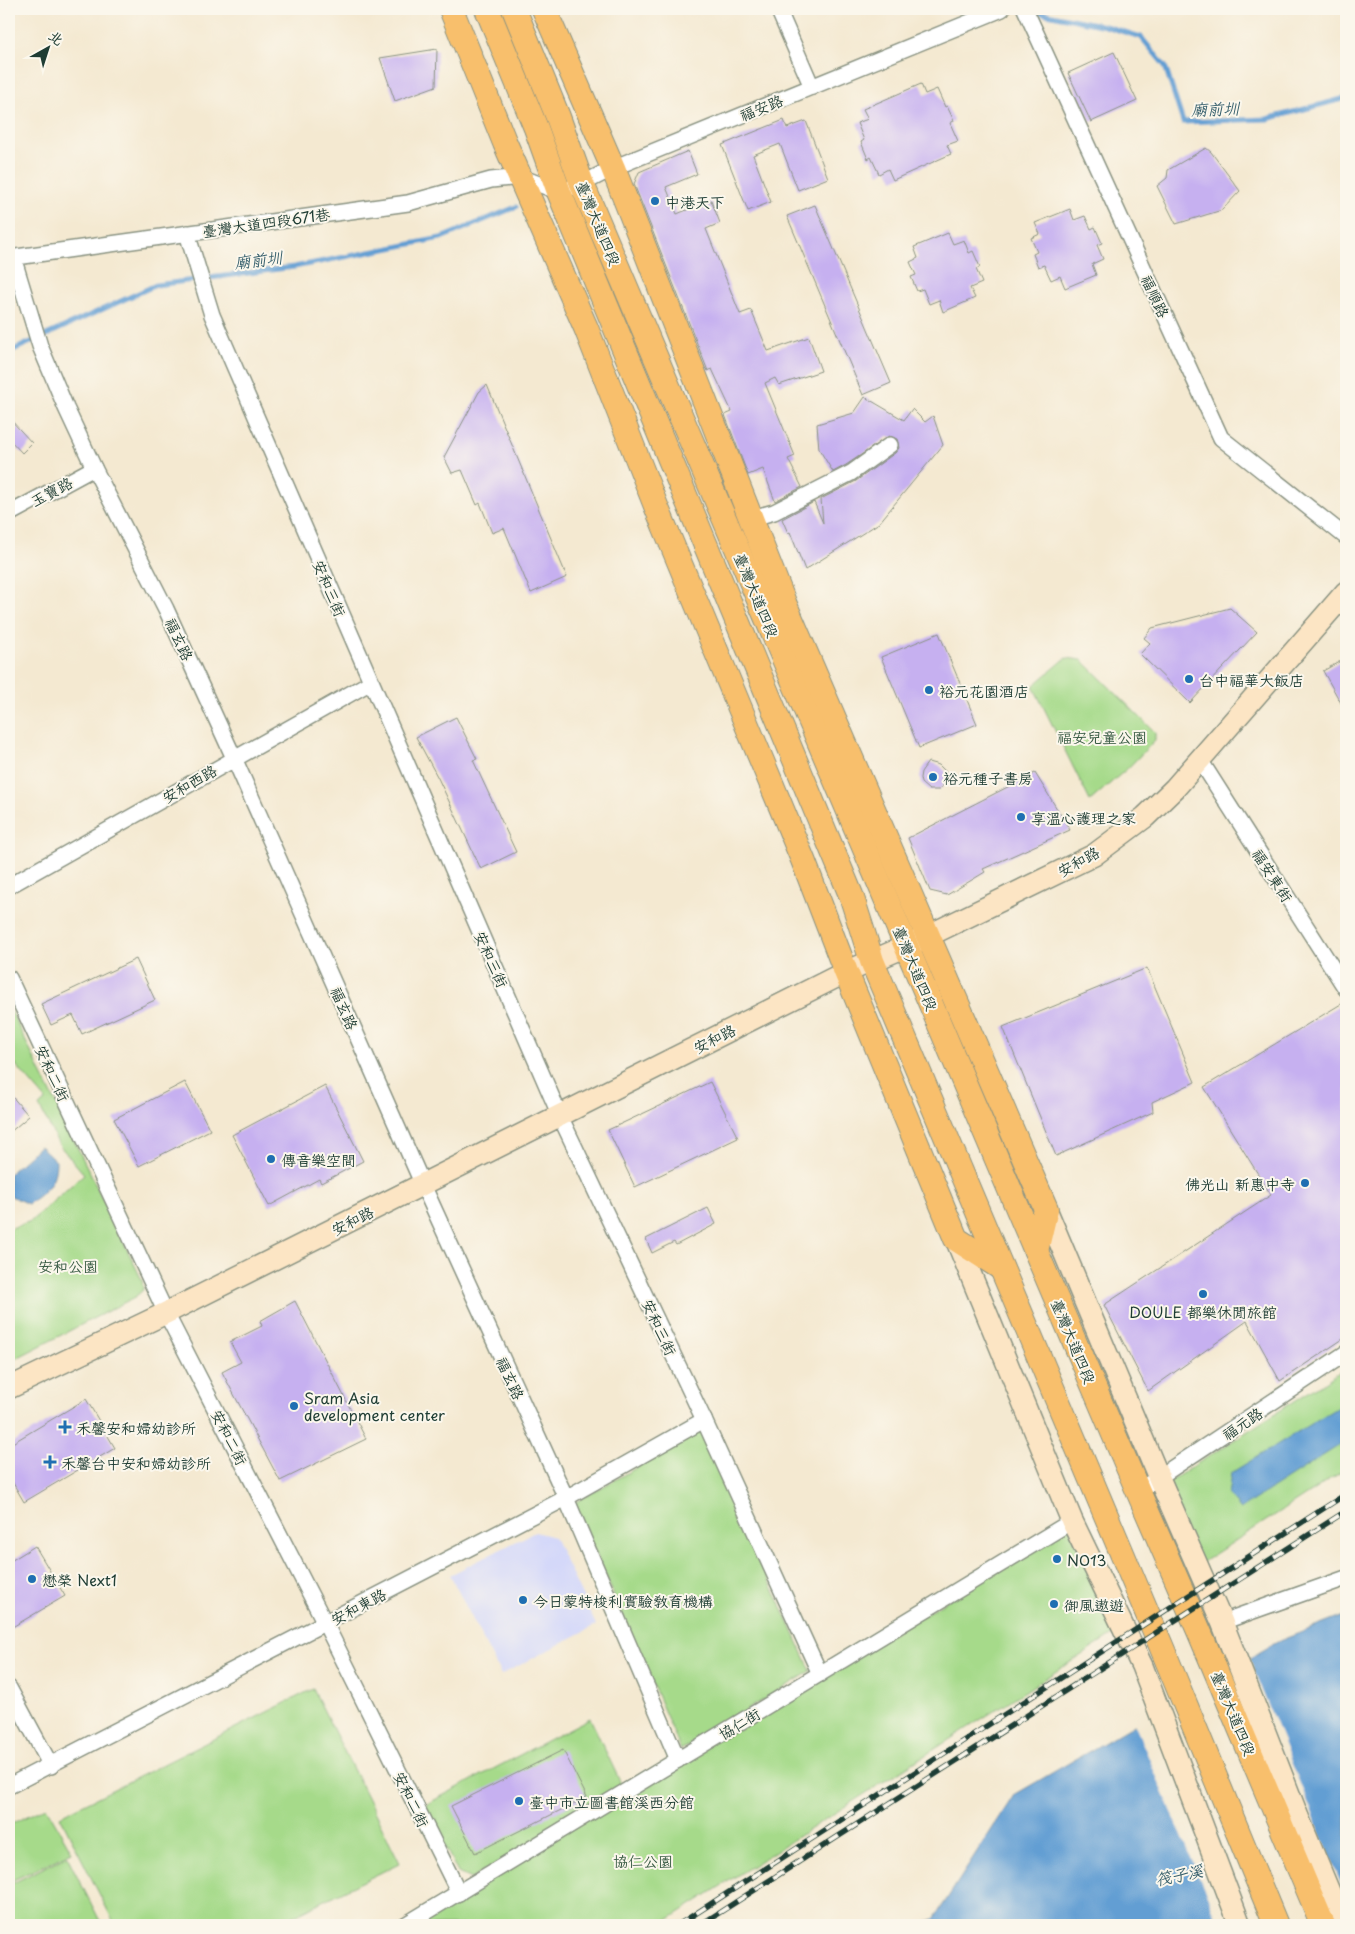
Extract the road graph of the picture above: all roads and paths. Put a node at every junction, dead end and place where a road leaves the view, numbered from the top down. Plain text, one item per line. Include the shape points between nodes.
1 (451, 9) edge
2 (487, 9) edge
3 (514, 9) edge
4 (544, 9) edge
5 (778, 9) edge
6 (1002, 9) edge
7 (1025, 9) edge
8 (812, 86) junction
9 (613, 168) junction
10 (521, 177) junction
11 (582, 184) junction
12 (559, 192) junction
13 (187, 233) junction
14 (11, 257) edge
15 (890, 445) dead end
16 (94, 468) junction
17 (9, 514) edge
18 (752, 518) junction
19 (1346, 537) edge
20 (1346, 592) edge
21 (371, 682) junction
22 (234, 758) junction
23 (1200, 760) junction
24 (9, 886) edge
25 (917, 941) junction
26 (872, 962) junction
27 (846, 972) junction
28 (9, 978) edge
29 (1346, 989) edge
30 (560, 1116) junction
31 (423, 1184) junction
32 (1046, 1209) junction
33 (956, 1239) junction
34 (1036, 1251) junction
35 (1001, 1268) junction
36 (166, 1313) junction
37 (1346, 1353) edge
38 (9, 1388) edge
39 (704, 1420) junction
40 (1159, 1478) junction
41 (1138, 1492) junction
42 (566, 1498) junction
43 (1072, 1521) junction
44 (1346, 1578) edge
45 (1222, 1622) junction
46 (325, 1623) junction
47 (820, 1674) junction
48 (9, 1688) edge
49 (678, 1760) junction
50 (51, 1766) junction
51 (9, 1786) edge
52 (459, 1893) junction
53 (405, 1925) edge
54 (1240, 1925) edge
55 (1276, 1925) edge
56 (1323, 1925) edge
57 (1343, 1925) edge

1 - 10 main road
2 - 12 main road, 臺灣大道四段
3 - 11 main road, 臺灣大道四段
4 - 9 main road, 臺灣大道四段
5 - 8 street
6 - 8 street, 福安路
7 - 19 street, 福順路 via 1221,438
8 - 9 street, 福安路
9 - 11 street, 福安路
9 - 18 main road, 臺灣大道四段
10 - 12 street
10 - 13 street, 臺灣大道四段671巷 via 491,180 408,203
10 - 27 main road via 586,328
11 - 12 street, 福安路
11 - 25 main road, 臺灣大道四段
12 - 26 main road, 臺灣大道四段 via 851,895
13 - 14 street, 臺灣大道四段671巷
13 - 21 street, 安和三街 via 212,315
14 - 16 street, 福玄路 via 40,346
15 - 18 street via 851,474 774,512
16 - 17 street, 玉寶路
16 - 22 street, 福玄路 via 166,609
18 - 25 main road, 臺灣大道四段
20 - 23 main road, 安和路
21 - 22 street, 安和西路
21 - 30 street, 安和三街
22 - 24 street, 安和西路
22 - 31 street, 福玄路
23 - 25 main road, 安和路 via 1145,817 1094,854
23 - 29 street, 福安東街
25 - 26 main road, 安和路
25 - 32 main road, 臺灣大道四段
25 - 34 main road, 臺灣大道四段
26 - 27 main road, 安和路
26 - 35 main road, 臺灣大道四段
27 - 30 main road, 安和路
27 - 33 main road
28 - 36 street, 安和二街
30 - 31 main road, 安和路
30 - 39 street, 安和三街
31 - 36 main road, 安和路
31 - 42 street, 福玄路
32 - 34 main road
32 - 40 main road, 臺灣大道四段
33 - 35 main road
33 - 43 main road
34 - 41 main road, 臺灣大道四段
35 - 55 main road, 臺灣大道四段
36 - 38 main road, 安和路
36 - 46 street, 安和二街
37 - 40 street, 福元路
39 - 42 street, 安和東路
39 - 47 street, 安和三街
40 - 41 street, 福元路
40 - 45 main road, 臺灣大道四段
41 - 56 main road, 臺灣大道四段
42 - 46 street, 安和東路
42 - 49 street, 福玄路
43 - 47 street, 協仁街
43 - 54 main road via 1142,1666
44 - 45 street
45 - 57 main road, 臺灣大道四段
46 - 50 street, 安和東路
46 - 52 street, 安和二街
47 - 49 street, 協仁街
48 - 50 street
49 - 52 street, 協仁街
50 - 51 street, 安和東路
52 - 53 street, 協仁街

